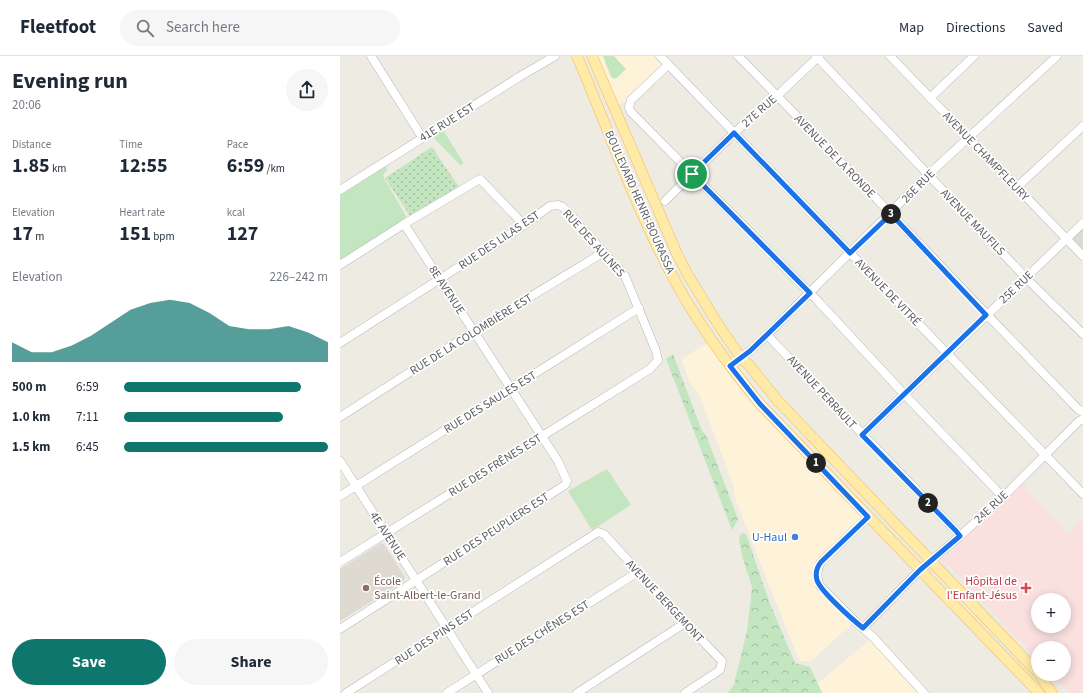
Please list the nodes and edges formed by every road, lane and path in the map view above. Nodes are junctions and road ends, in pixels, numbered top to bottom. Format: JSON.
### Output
{"nodes":[{"id":1,"x":371,"y":56,"type":"edge"},
{"id":2,"x":555,"y":56,"type":"edge"},
{"id":3,"x":577,"y":56,"type":"edge"},
{"id":4,"x":592,"y":56,"type":"edge"},
{"id":5,"x":660,"y":56,"type":"edge"},
{"id":6,"x":738,"y":56,"type":"edge"},
{"id":7,"x":974,"y":56,"type":"edge"},
{"id":8,"x":1057,"y":56,"type":"edge"},
{"id":9,"x":817,"y":57,"type":"edge"},
{"id":10,"x":892,"y":57,"type":"edge"},
{"id":11,"x":668,"y":65,"type":"junction"},
{"id":12,"x":777,"y":96,"type":"junction"},
{"id":13,"x":930,"y":98,"type":"junction"},
{"id":14,"x":1083,"y":126,"type":"edge"},
{"id":15,"x":734,"y":133,"type":"junction"},
{"id":16,"x":422,"y":137,"type":"junction"},
{"id":17,"x":968,"y":138,"type":"junction"},
{"id":18,"x":692,"y":174,"type":"junction"},
{"id":19,"x":928,"y":175,"type":"junction"},
{"id":20,"x":1016,"y":188,"type":"junction"},
{"id":21,"x":340,"y":190,"type":"edge"},
{"id":22,"x":665,"y":201,"type":"dead end"},
{"id":23,"x":558,"y":205,"type":"joint"},
{"id":24,"x":891,"y":214,"type":"junction"},
{"id":25,"x":1083,"y":223,"type":"edge"},
{"id":26,"x":404,"y":224,"type":"junction"},
{"id":27,"x":524,"y":226,"type":"junction"},
{"id":28,"x":1066,"y":238,"type":"junction"},
{"id":29,"x":604,"y":252,"type":"junction"},
{"id":30,"x":850,"y":253,"type":"junction"},
{"id":31,"x":1083,"y":256,"type":"edge"},
{"id":32,"x":340,"y":265,"type":"edge"},
{"id":33,"x":1026,"y":278,"type":"junction"},
{"id":34,"x":440,"y":279,"type":"junction"},
{"id":35,"x":810,"y":293,"type":"junction"},
{"id":36,"x":639,"y":308,"type":"junction"},
{"id":37,"x":986,"y":315,"type":"junction"},
{"id":38,"x":474,"y":331,"type":"junction"},
{"id":39,"x":767,"y":334,"type":"junction"},
{"id":40,"x":1083,"y":334,"type":"edge"},
{"id":41,"x":340,"y":343,"type":"edge"},
{"id":42,"x":948,"y":353,"type":"junction"},
{"id":43,"x":741,"y":358,"type":"junction"},
{"id":44,"x":730,"y":366,"type":"junction"},
{"id":45,"x":650,"y":369,"type":"joint"},
{"id":46,"x":511,"y":388,"type":"junction"},
{"id":47,"x":904,"y":394,"type":"junction"},
{"id":48,"x":1083,"y":412,"type":"edge"},
{"id":49,"x":340,"y":417,"type":"edge"},
{"id":50,"x":1083,"y":419,"type":"edge"},
{"id":51,"x":862,"y":435,"type":"junction"},
{"id":52,"x":542,"y":436,"type":"junction"},
{"id":53,"x":1046,"y":454,"type":"junction"},
{"id":54,"x":340,"y":461,"type":"edge"},
{"id":55,"x":566,"y":478,"type":"joint"},
{"id":56,"x":356,"y":486,"type":"junction"},
{"id":57,"x":1083,"y":494,"type":"edge"},
{"id":58,"x":340,"y":496,"type":"edge"},
{"id":59,"x":1003,"y":496,"type":"junction"},
{"id":60,"x":868,"y":517,"type":"junction"},
{"id":61,"x":386,"y":532,"type":"junction"},
{"id":62,"x":604,"y":534,"type":"joint"},
{"id":63,"x":960,"y":536,"type":"junction"},
{"id":64,"x":931,"y":561,"type":"junction"},
{"id":65,"x":340,"y":562,"type":"edge"},
{"id":66,"x":920,"y":570,"type":"junction"},
{"id":67,"x":638,"y":572,"type":"junction"},
{"id":68,"x":416,"y":580,"type":"junction"},
{"id":69,"x":685,"y":623,"type":"junction"},
{"id":70,"x":447,"y":628,"type":"junction"},
{"id":71,"x":863,"y":628,"type":"junction"},
{"id":72,"x":340,"y":629,"type":"edge"},
{"id":73,"x":1031,"y":667,"type":"edge"},
{"id":74,"x":476,"y":674,"type":"junction"},
{"id":75,"x":1043,"y":681,"type":"edge"},
{"id":76,"x":346,"y":693,"type":"edge"},
{"id":77,"x":447,"y":693,"type":"edge"},
{"id":78,"x":488,"y":693,"type":"edge"},
{"id":79,"x":577,"y":693,"type":"edge"},
{"id":80,"x":685,"y":693,"type":"edge"},
{"id":81,"x":924,"y":693,"type":"edge"},
{"id":82,"x":1039,"y":693,"type":"edge"},
{"id":83,"x":1052,"y":693,"type":"edge"}],
"edges":[{"from":1,"to":16,"type":"street"},
{"from":2,"to":16,"type":"street","name":"41E RUE EST"},
{"from":3,"to":44,"type":"main road","name":"BOULEVARD HENRI-BOURASSA"},
{"from":4,"to":43,"type":"main road","name":"BOULEVARD HENRI-BOURASSA"},
{"from":5,"to":11,"type":"street","name":"AVENUE DE VITRÉ"},
{"from":6,"to":12,"type":"street","name":"AVENUE DE LA RONDE"},
{"from":7,"to":13,"type":"street"},
{"from":8,"to":17,"type":"street","name":"26E RUE"},
{"from":9,"to":12,"type":"street","name":"27E RUE"},
{"from":9,"to":19,"type":"street","name":"AVENUE MAUFILS"},
{"from":10,"to":13,"type":"street","name":"AVENUE CHAMPFLEURY"},
{"from":11,"to":15,"type":"street","name":"AVENUE DE VITRÉ"},
{"from":11,"to":18,"type":"street"},
{"from":12,"to":15,"type":"street","name":"27E RUE"},
{"from":12,"to":24,"type":"street","name":"AVENUE DE LA RONDE"},
{"from":13,"to":17,"type":"street","name":"AVENUE CHAMPFLEURY"},
{"from":14,"to":20,"type":"street"},
{"from":15,"to":18,"type":"street","name":"27E RUE"},
{"from":15,"to":30,"type":"street","name":"AVENUE DE VITRÉ"},
{"from":16,"to":21,"type":"street","name":"41E RUE EST"},
{"from":17,"to":19,"type":"street","name":"26E RUE"},
{"from":17,"to":20,"type":"street","name":"AVENUE CHAMPFLEURY"},
{"from":18,"to":22,"type":"street","name":"27E RUE"},
{"from":18,"to":35,"type":"street"},
{"from":19,"to":24,"type":"street","name":"26E RUE"},
{"from":19,"to":33,"type":"street","name":"AVENUE MAUFILS"},
{"from":20,"to":28,"type":"street","name":"AVENUE CHAMPFLEURY"},
{"from":23,"to":27,"type":"street","name":"RUE DES LILAS EST"},
{"from":23,"to":29,"type":"street","name":"RUE DES AULNES"},
{"from":24,"to":30,"type":"street","name":"26E RUE"},
{"from":24,"to":37,"type":"street","name":"AVENUE DE LA RONDE"},
{"from":25,"to":28,"type":"street","name":"25E RUE"},
{"from":26,"to":27,"type":"street"},
{"from":26,"to":32,"type":"street"},
{"from":26,"to":34,"type":"street","name":"8E AVENUE"},
{"from":27,"to":34,"type":"street","name":"RUE DES LILAS EST"},
{"from":28,"to":31,"type":"street","name":"AVENUE CHAMPFLEURY"},
{"from":28,"to":33,"type":"street","name":"25E RUE"},
{"from":29,"to":36,"type":"street","name":"RUE DES AULNES"},
{"from":29,"to":38,"type":"street","name":"RUE DE LA COLOMBIÈRE EST"},
{"from":30,"to":35,"type":"street","name":"26E RUE"},
{"from":30,"to":42,"type":"street","name":"AVENUE DE VITRÉ"},
{"from":33,"to":37,"type":"street","name":"25E RUE"},
{"from":33,"to":40,"type":"street","name":"AVENUE MAUFILS"},
{"from":34,"to":38,"type":"street","name":"8E AVENUE"},
{"from":34,"to":41,"type":"street","name":"RUE DES LILAS EST"},
{"from":35,"to":39,"type":"street","name":"26E RUE"},
{"from":35,"to":47,"type":"street"},
{"from":36,"to":45,"type":"street","name":"RUE DES AULNES"},
{"from":36,"to":46,"type":"street","name":"RUE DES SAULES EST"},
{"from":37,"to":42,"type":"street","name":"25E RUE"},
{"from":37,"to":48,"type":"street","name":"AVENUE DE LA RONDE"},
{"from":38,"to":46,"type":"street","name":"8E AVENUE"},
{"from":38,"to":49,"type":"street","name":"RUE DE LA COLOMBIÈRE EST"},
{"from":39,"to":43,"type":"street","name":"26E RUE"},
{"from":39,"to":51,"type":"street","name":"AVENUE PERRAULT"},
{"from":42,"to":47,"type":"street","name":"25E RUE"},
{"from":42,"to":53,"type":"street","name":"AVENUE DE VITRÉ"},
{"from":43,"to":44,"type":"street","name":"26E RUE"},
{"from":43,"to":64,"type":"main road","name":"BOULEVARD HENRI-BOURASSA"},
{"from":44,"to":60,"type":"main road","name":"BOULEVARD HENRI-BOURASSA"},
{"from":45,"to":52,"type":"street","name":"RUE DES FRÊNES EST"},
{"from":46,"to":52,"type":"street","name":"8E AVENUE"},
{"from":46,"to":56,"type":"street","name":"RUE DES SAULES EST"},
{"from":47,"to":51,"type":"street","name":"25E RUE"},
{"from":47,"to":59,"type":"street"},
{"from":50,"to":53,"type":"street","name":"24E RUE"},
{"from":51,"to":63,"type":"street","name":"AVENUE PERRAULT"},
{"from":52,"to":55,"type":"street","name":"8E AVENUE"},
{"from":52,"to":61,"type":"street","name":"RUE DES FRÊNES EST"},
{"from":53,"to":57,"type":"street","name":"AVENUE DE VITRÉ"},
{"from":53,"to":59,"type":"street","name":"24E RUE"},
{"from":54,"to":56,"type":"street","name":"4E AVENUE"},
{"from":55,"to":68,"type":"street","name":"RUE DES PEUPLIERS EST"},
{"from":56,"to":58,"type":"street","name":"RUE DES SAULES EST"},
{"from":56,"to":61,"type":"street","name":"4E AVENUE"},
{"from":59,"to":63,"type":"street","name":"24E RUE"},
{"from":60,"to":66,"type":"main road","name":"BOULEVARD HENRI-BOURASSA"},
{"from":60,"to":71,"type":"street"},
{"from":61,"to":65,"type":"street","name":"RUE DES FRÊNES EST"},
{"from":61,"to":68,"type":"street","name":"4E AVENUE"},
{"from":62,"to":67,"type":"street","name":"AVENUE BERGEMONT"},
{"from":62,"to":70,"type":"street","name":"RUE DES PINS EST"},
{"from":63,"to":64,"type":"street","name":"24E RUE"},
{"from":64,"to":66,"type":"street","name":"24E RUE"},
{"from":64,"to":73,"type":"main road","name":"BOULEVARD HENRI-BOURASSA"},
{"from":66,"to":71,"type":"street","name":"24E RUE"},
{"from":66,"to":82,"type":"main road","name":"BOULEVARD HENRI-BOURASSA"},
{"from":67,"to":69,"type":"street","name":"AVENUE BERGEMONT"},
{"from":67,"to":74,"type":"street","name":"RUE DES CHÊNES EST"},
{"from":68,"to":70,"type":"street","name":"4E AVENUE"},
{"from":68,"to":72,"type":"street","name":"RUE DES PEUPLIERS EST"},
{"from":69,"to":79,"type":"street"},
{"from":69,"to":80,"type":"street","name":"AVENUE BERGEMONT"},
{"from":70,"to":74,"type":"street","name":"4E AVENUE"},
{"from":70,"to":76,"type":"street","name":"RUE DES PINS EST"},
{"from":71,"to":81,"type":"street"},
{"from":74,"to":77,"type":"street","name":"RUE DES CHÊNES EST"},
{"from":74,"to":78,"type":"street","name":"4E AVENUE"},
{"from":75,"to":83,"type":"main road","name":"BOULEVARD HENRI-BOURASSA"}]}
